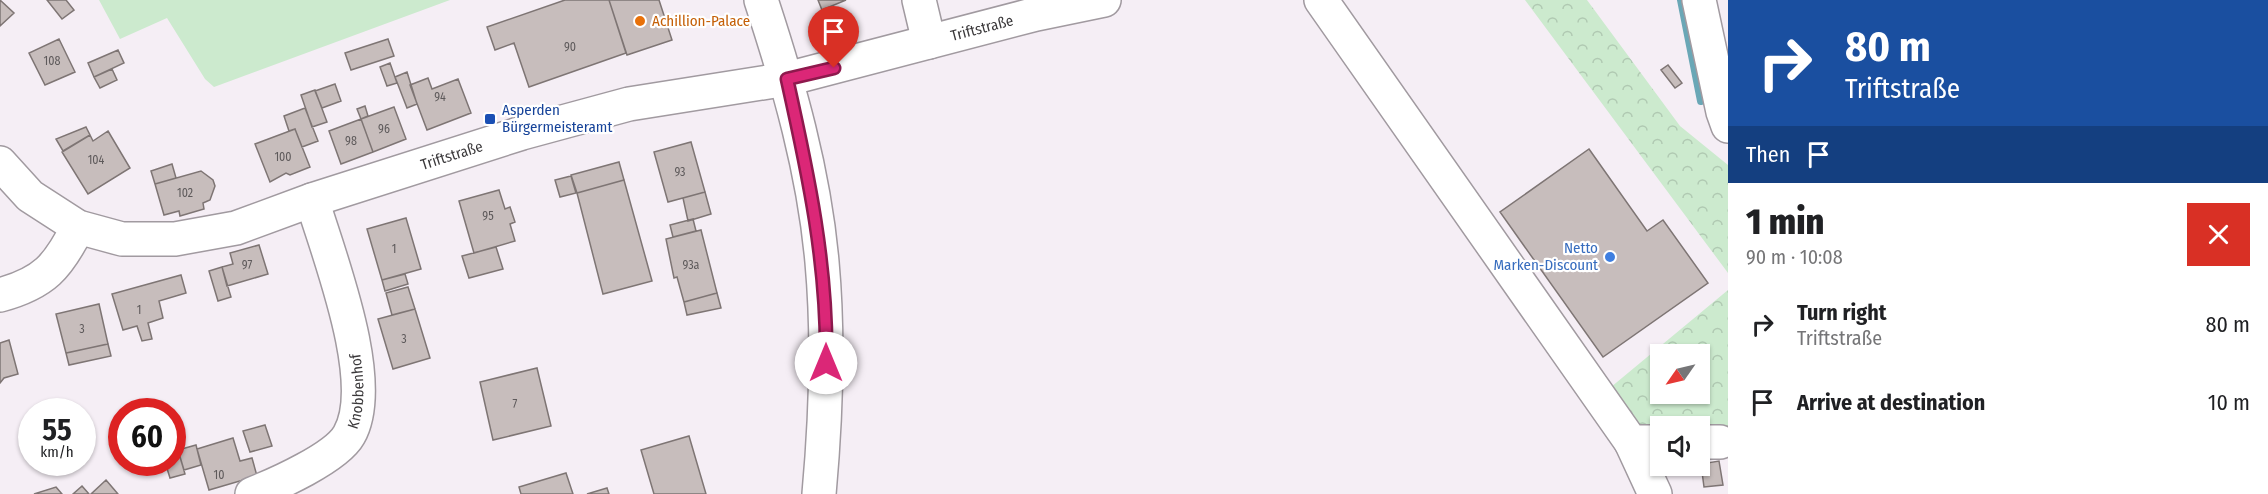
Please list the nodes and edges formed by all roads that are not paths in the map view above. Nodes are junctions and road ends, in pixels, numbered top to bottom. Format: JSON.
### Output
{"nodes":[{"id":1,"x":761,"y":0,"type":"edge"},
{"id":2,"x":919,"y":0,"type":"edge"},
{"id":3,"x":1104,"y":0,"type":"edge"},
{"id":4,"x":1322,"y":0,"type":"edge"},
{"id":5,"x":1699,"y":0,"type":"edge"},
{"id":6,"x":1035,"y":7,"type":"edge"},
{"id":7,"x":929,"y":42,"type":"junction"},
{"id":8,"x":787,"y":79,"type":"junction"},
{"id":9,"x":1728,"y":126,"type":"edge"},
{"id":10,"x":0,"y":163,"type":"edge"},
{"id":11,"x":312,"y":200,"type":"junction"},
{"id":12,"x":78,"y":227,"type":"junction"},
{"id":13,"x":0,"y":295,"type":"edge"},
{"id":14,"x":1646,"y":442,"type":"edge"},
{"id":15,"x":252,"y":494,"type":"edge"},
{"id":16,"x":819,"y":494,"type":"edge"},
{"id":17,"x":1655,"y":494,"type":"edge"}],
"edges":[{"from":1,"to":8,"type":"street"},
{"from":2,"to":7,"type":"street"},
{"from":3,"to":6,"type":"street","name":"Triftstraße"},
{"from":4,"to":14,"type":"street"},
{"from":5,"to":9,"type":"street"},
{"from":6,"to":7,"type":"street","name":"Triftstraße"},
{"from":7,"to":8,"type":"street","name":"Triftstraße"},
{"from":8,"to":11,"type":"street","name":"Triftstraße"},
{"from":8,"to":16,"type":"street"},
{"from":10,"to":12,"type":"street","name":"Triftstraße"},
{"from":11,"to":12,"type":"street","name":"Triftstraße"},
{"from":11,"to":15,"type":"street","name":"Knobbenhof"},
{"from":12,"to":13,"type":"street"},
{"from":14,"to":17,"type":"street"}]}
